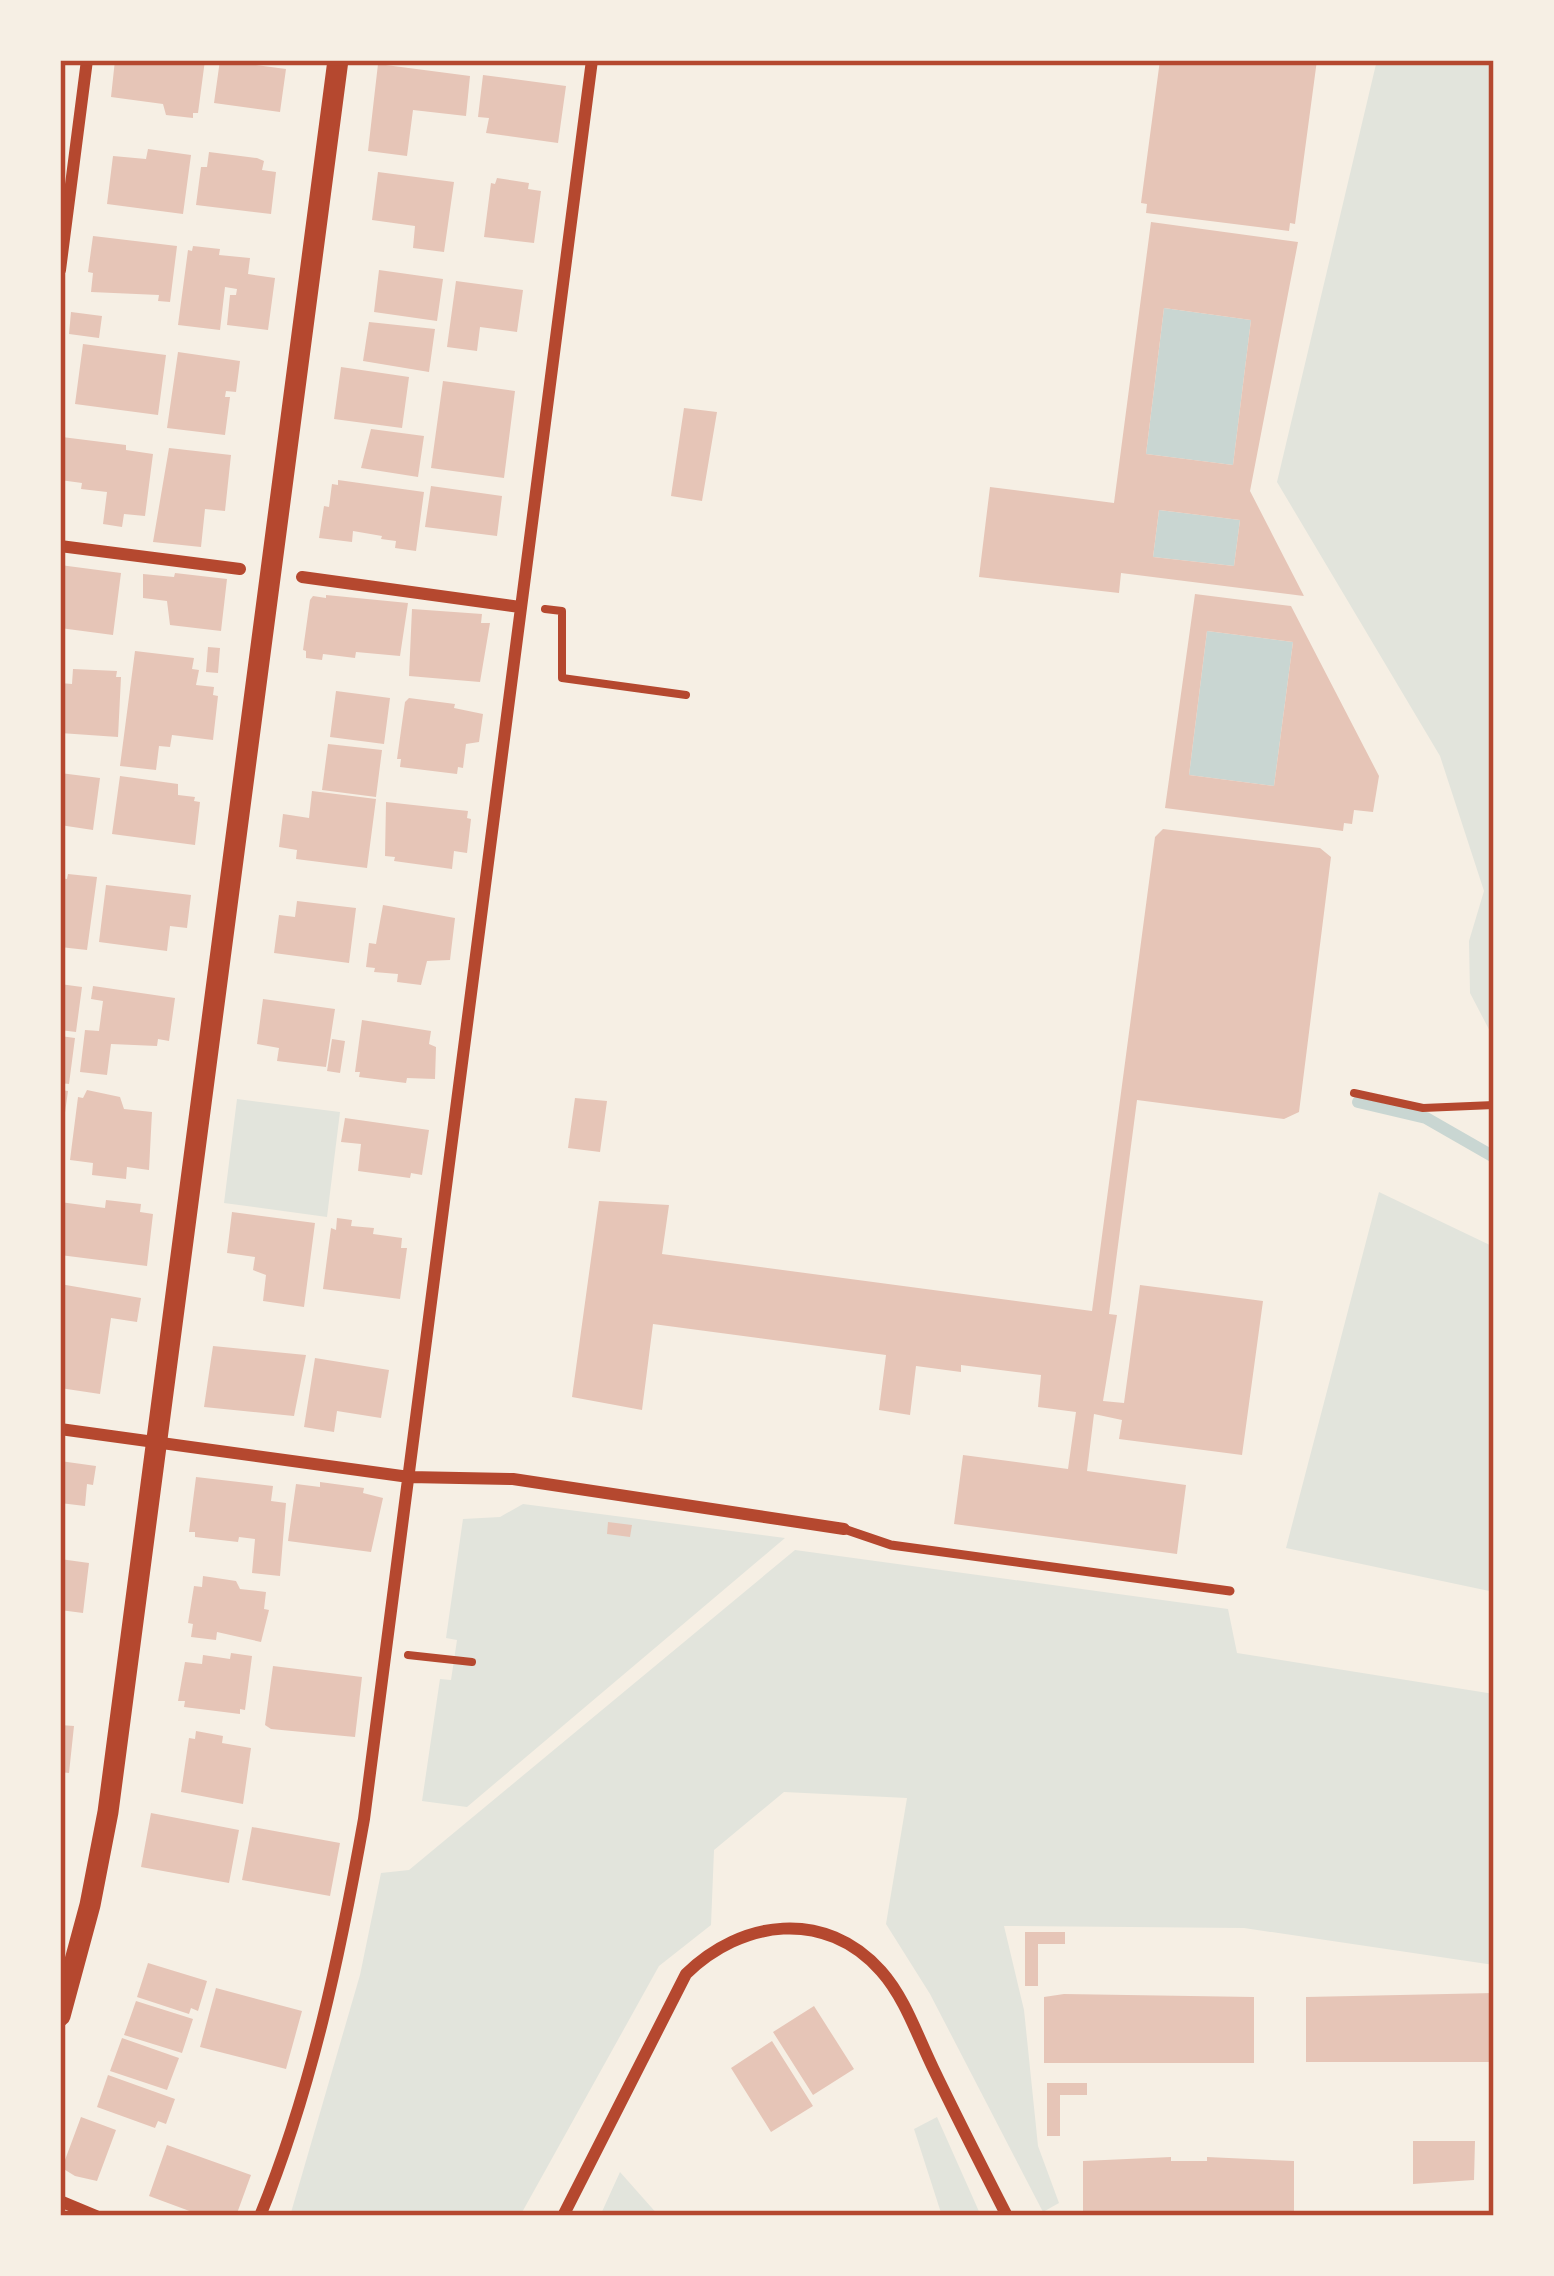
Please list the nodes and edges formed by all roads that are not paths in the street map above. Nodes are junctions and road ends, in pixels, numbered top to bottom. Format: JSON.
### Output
{"nodes":[{"id":1,"x":87,"y":60,"type":"edge"},
{"id":2,"x":338,"y":60,"type":"edge"},
{"id":3,"x":592,"y":60,"type":"edge"},
{"id":4,"x":60,"y":270,"type":"edge"},
{"id":5,"x":60,"y":545,"type":"edge"},
{"id":6,"x":241,"y":569,"type":"dead end"},
{"id":7,"x":302,"y":577,"type":"dead end"},
{"id":8,"x":520,"y":607,"type":"junction"},
{"id":9,"x":60,"y":1430,"type":"edge"},
{"id":10,"x":158,"y":1443,"type":"junction"},
{"id":11,"x":409,"y":1477,"type":"junction"},
{"id":12,"x":844,"y":1529,"type":"joint"},
{"id":13,"x":1231,"y":1591,"type":"dead end"},
{"id":14,"x":60,"y":2016,"type":"edge"},
{"id":15,"x":60,"y":2201,"type":"edge"},
{"id":16,"x":96,"y":2216,"type":"edge"},
{"id":17,"x":260,"y":2216,"type":"edge"},
{"id":18,"x":563,"y":2216,"type":"edge"},
{"id":19,"x":1007,"y":2216,"type":"edge"}],
"edges":[{"from":1,"to":4,"type":"street"},
{"from":2,"to":10,"type":"street"},
{"from":3,"to":8,"type":"street"},
{"from":5,"to":6,"type":"street"},
{"from":7,"to":8,"type":"street"},
{"from":8,"to":11,"type":"street"},
{"from":9,"to":10,"type":"street"},
{"from":10,"to":11,"type":"street"},
{"from":10,"to":14,"type":"street"},
{"from":11,"to":12,"type":"street"},
{"from":11,"to":17,"type":"street"},
{"from":12,"to":13,"type":"lane"},
{"from":15,"to":16,"type":"street"},
{"from":18,"to":19,"type":"street"}]}
